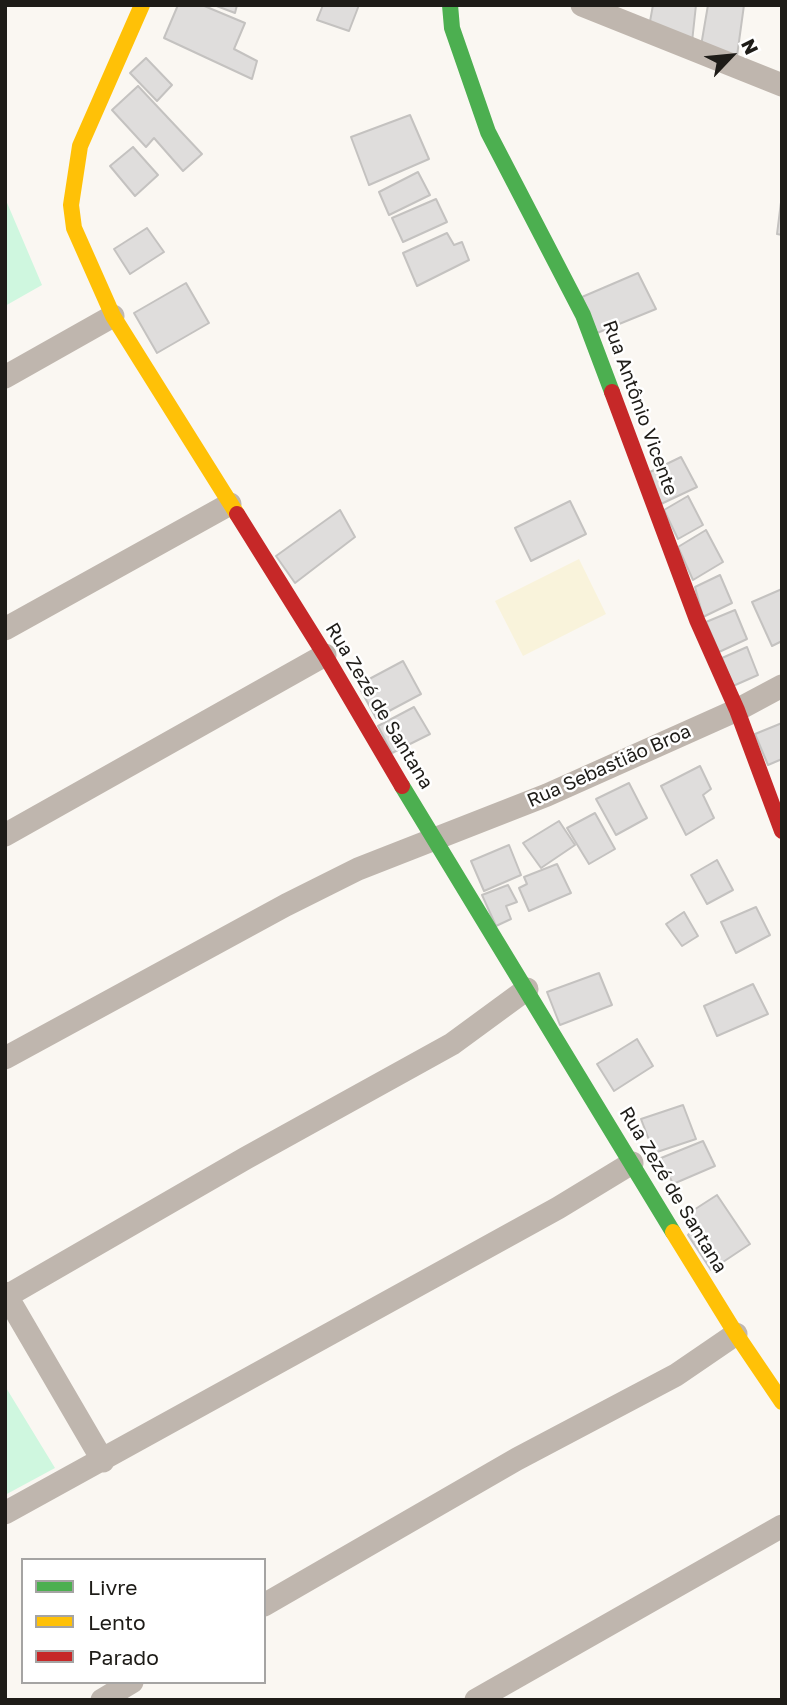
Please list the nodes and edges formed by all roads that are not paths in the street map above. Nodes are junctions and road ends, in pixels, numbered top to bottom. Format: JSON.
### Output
{"nodes":[{"id":1,"x":142,"y":5,"type":"edge"},
{"id":2,"x":450,"y":5,"type":"edge"},
{"id":3,"x":582,"y":5,"type":"edge"},
{"id":4,"x":782,"y":85,"type":"edge"},
{"id":5,"x":113,"y":316,"type":"junction"},
{"id":6,"x":5,"y":377,"type":"edge"},
{"id":7,"x":230,"y":504,"type":"junction"},
{"id":8,"x":5,"y":629,"type":"edge"},
{"id":9,"x":325,"y":655,"type":"junction"},
{"id":10,"x":782,"y":686,"type":"edge"},
{"id":11,"x":737,"y":709,"type":"junction"},
{"id":12,"x":782,"y":831,"type":"edge"},
{"id":13,"x":5,"y":835,"type":"edge"},
{"id":14,"x":434,"y":840,"type":"junction"},
{"id":15,"x":527,"y":989,"type":"junction"},
{"id":16,"x":5,"y":1058,"type":"edge"},
{"id":17,"x":632,"y":1163,"type":"junction"},
{"id":18,"x":6,"y":1295,"type":"edge"},
{"id":19,"x":736,"y":1334,"type":"junction"},
{"id":20,"x":782,"y":1402,"type":"edge"},
{"id":21,"x":103,"y":1461,"type":"junction"},
{"id":22,"x":5,"y":1513,"type":"edge"},
{"id":23,"x":782,"y":1526,"type":"edge"},
{"id":24,"x":266,"y":1604,"type":"edge"},
{"id":25,"x":129,"y":1684,"type":"edge"},
{"id":26,"x":102,"y":1700,"type":"edge"},
{"id":27,"x":476,"y":1700,"type":"edge"}],
"edges":[{"from":1,"to":5,"type":"main road","name":"Rua Zezé de Santana"},
{"from":2,"to":11,"type":"main road","name":"Rua Antônio Vicente"},
{"from":3,"to":4,"type":"street"},
{"from":5,"to":6,"type":"street"},
{"from":5,"to":7,"type":"main road","name":"Rua Zezé de Santana"},
{"from":7,"to":8,"type":"street"},
{"from":7,"to":9,"type":"main road","name":"Rua Zezé de Santana"},
{"from":9,"to":13,"type":"street"},
{"from":9,"to":14,"type":"main road","name":"Rua Zezé de Santana"},
{"from":10,"to":11,"type":"street","name":"Rua Sebastião Broa"},
{"from":11,"to":12,"type":"main road","name":"Rua Antônio Vicente"},
{"from":11,"to":14,"type":"street","name":"Rua Sebastião Broa"},
{"from":14,"to":15,"type":"main road","name":"Rua Zezé de Santana"},
{"from":14,"to":16,"type":"street","name":"Rua Sebastião Broa"},
{"from":15,"to":17,"type":"main road","name":"Rua Zezé de Santana"},
{"from":15,"to":18,"type":"street"},
{"from":17,"to":19,"type":"main road","name":"Rua Zezé de Santana"},
{"from":17,"to":21,"type":"street"},
{"from":18,"to":21,"type":"street"},
{"from":19,"to":20,"type":"main road","name":"Rua Zezé de Santana"},
{"from":19,"to":24,"type":"street"},
{"from":21,"to":22,"type":"street"},
{"from":23,"to":27,"type":"street"},
{"from":25,"to":26,"type":"street"}]}
